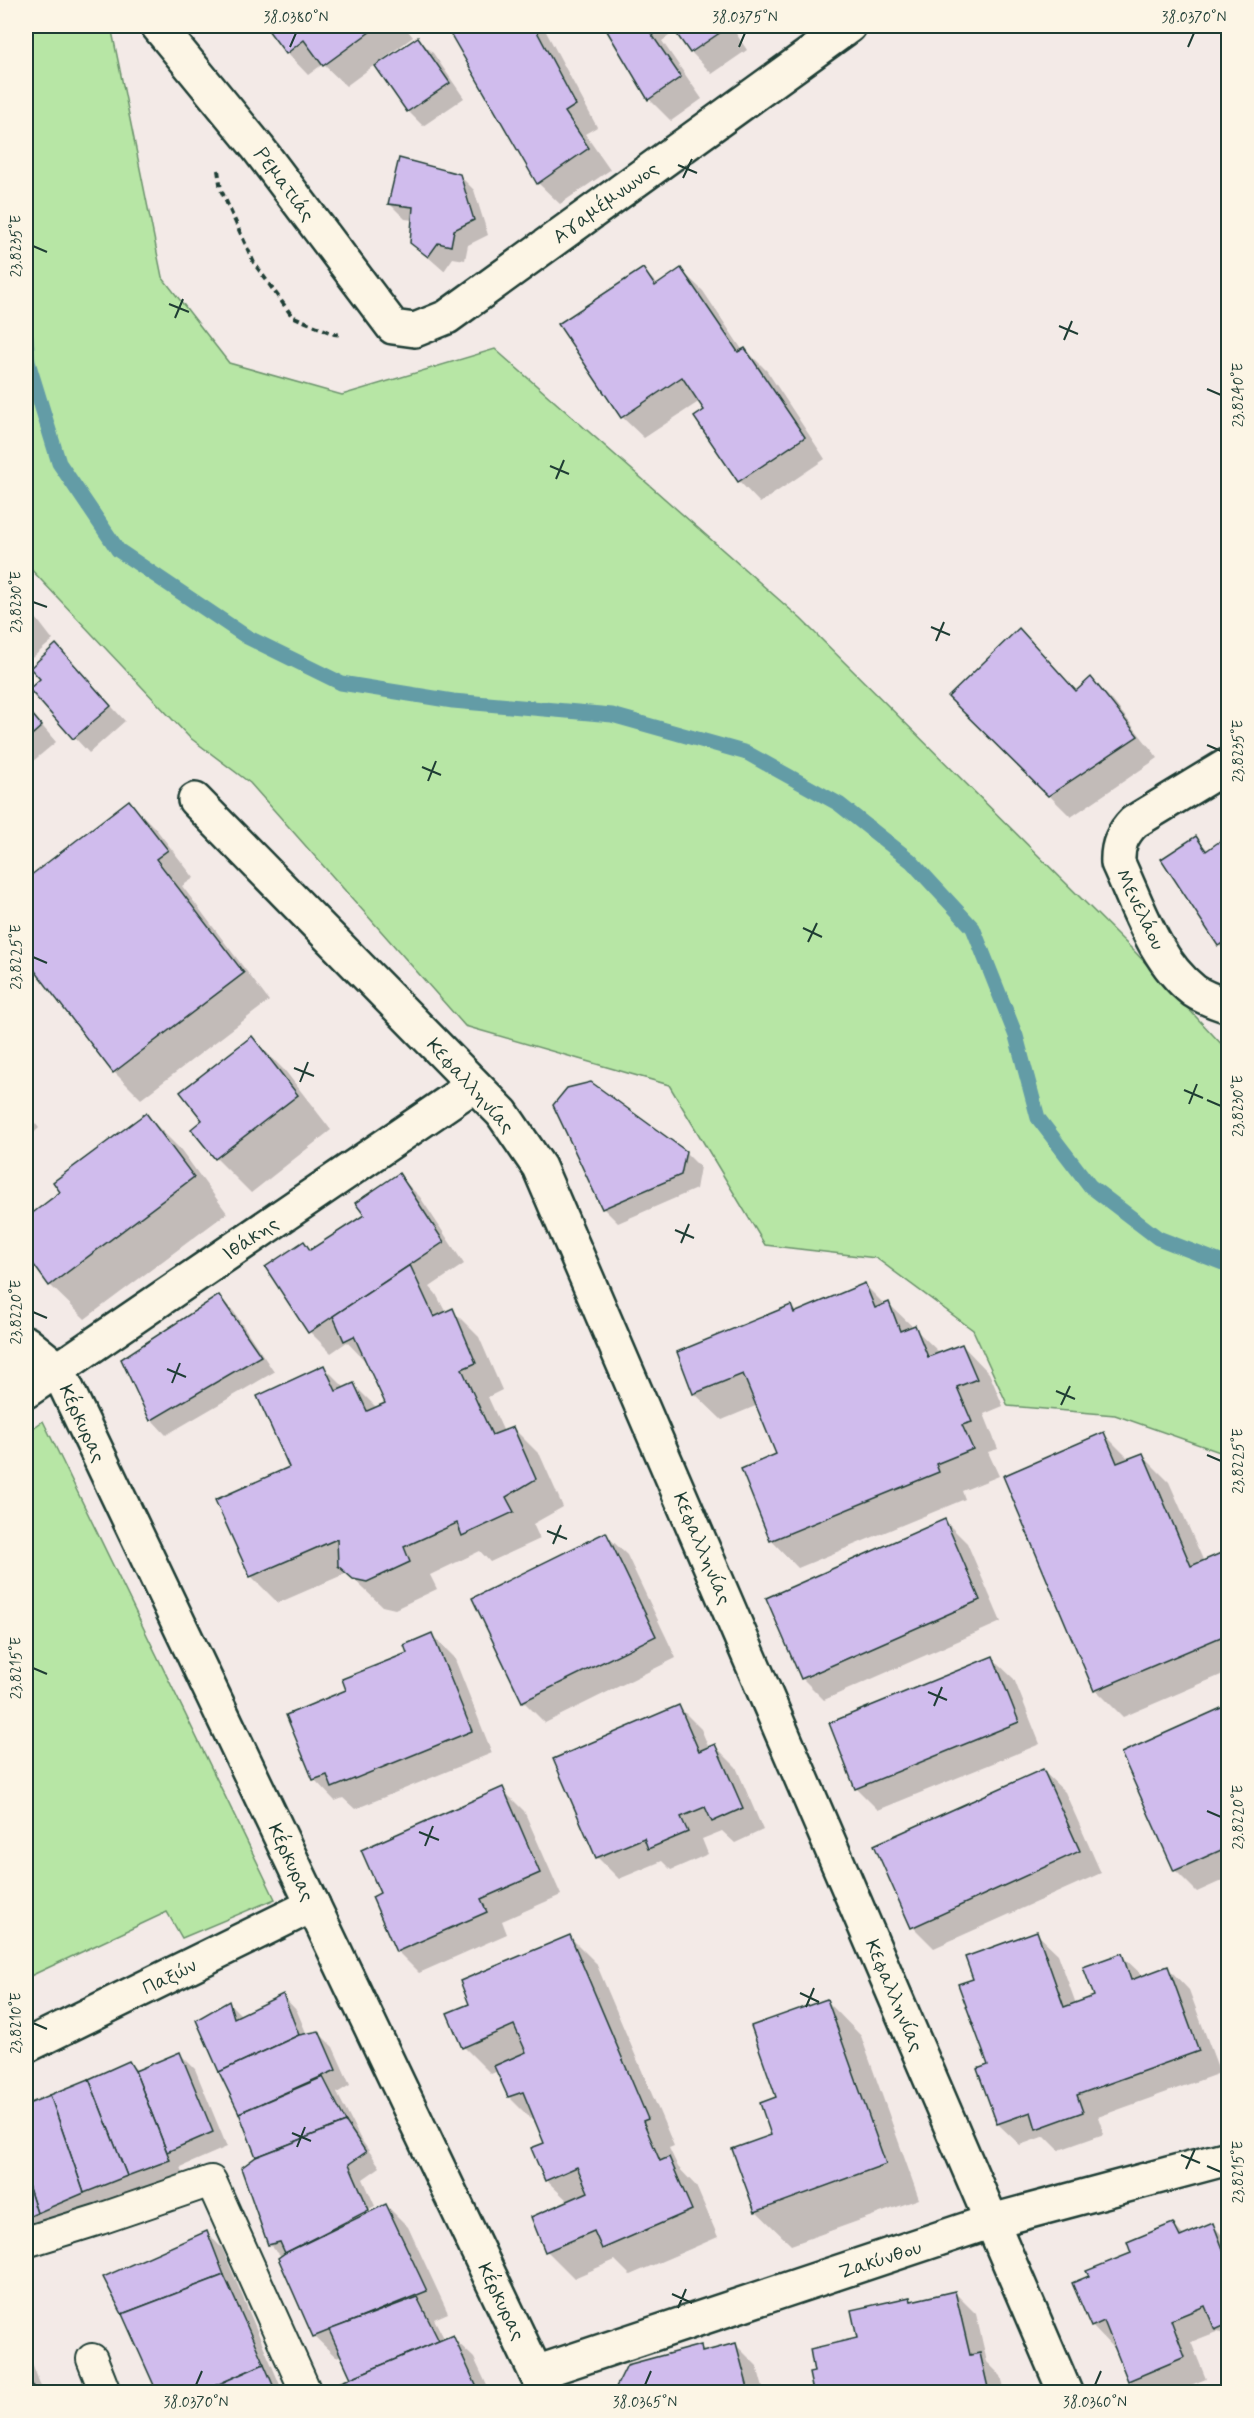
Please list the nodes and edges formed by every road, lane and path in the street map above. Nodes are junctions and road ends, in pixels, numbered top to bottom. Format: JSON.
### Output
{"nodes":[{"id":1,"x":159,"y":26,"type":"edge"},
{"id":2,"x":849,"y":26,"type":"edge"},
{"id":3,"x":217,"y":167,"type":"dead end"},
{"id":4,"x":404,"y":329,"type":"junction"},
{"id":5,"x":1228,"y":765,"type":"edge"},
{"id":6,"x":195,"y":800,"type":"dead end"},
{"id":7,"x":1228,"y":1006,"type":"edge"},
{"id":8,"x":474,"y":1085,"type":"junction"},
{"id":9,"x":26,"y":1343,"type":"edge"},
{"id":10,"x":57,"y":1368,"type":"junction"},
{"id":11,"x":26,"y":1391,"type":"edge"},
{"id":12,"x":313,"y":1905,"type":"junction"},
{"id":13,"x":26,"y":2046,"type":"edge"},
{"id":14,"x":1228,"y":2158,"type":"edge"},
{"id":15,"x":992,"y":2221,"type":"junction"},
{"id":16,"x":26,"y":2242,"type":"edge"},
{"id":17,"x":92,"y":2359,"type":"dead end"},
{"id":18,"x":541,"y":2383,"type":"edge"},
{"id":19,"x":105,"y":2392,"type":"edge"},
{"id":20,"x":306,"y":2392,"type":"edge"},
{"id":21,"x":1065,"y":2392,"type":"edge"}],
"edges":[{"from":1,"to":4,"type":"street","name":"Ρεματιάς"},
{"from":2,"to":4,"type":"street","name":"Αγαμέμνωνος"},
{"from":3,"to":4,"type":"path"},
{"from":5,"to":7,"type":"street","name":"Μενελάου"},
{"from":6,"to":8,"type":"street","name":"Κεφαλληνίας"},
{"from":8,"to":10,"type":"street","name":"Ιθάκης"},
{"from":8,"to":15,"type":"street","name":"Κεφαλληνίας"},
{"from":9,"to":10,"type":"street","name":"Κέρκυρας"},
{"from":10,"to":11,"type":"street","name":"Ιθάκης"},
{"from":10,"to":12,"type":"street","name":"Κέρκυρας"},
{"from":12,"to":13,"type":"street","name":"Παξών"},
{"from":12,"to":18,"type":"street","name":"Κέρκυρας"},
{"from":14,"to":15,"type":"street","name":"Ζακύνθου"},
{"from":15,"to":18,"type":"street","name":"Ζακύνθου"},
{"from":15,"to":21,"type":"street","name":"Κεφαλληνίας"},
{"from":16,"to":20,"type":"lane"},
{"from":17,"to":19,"type":"lane"}]}
